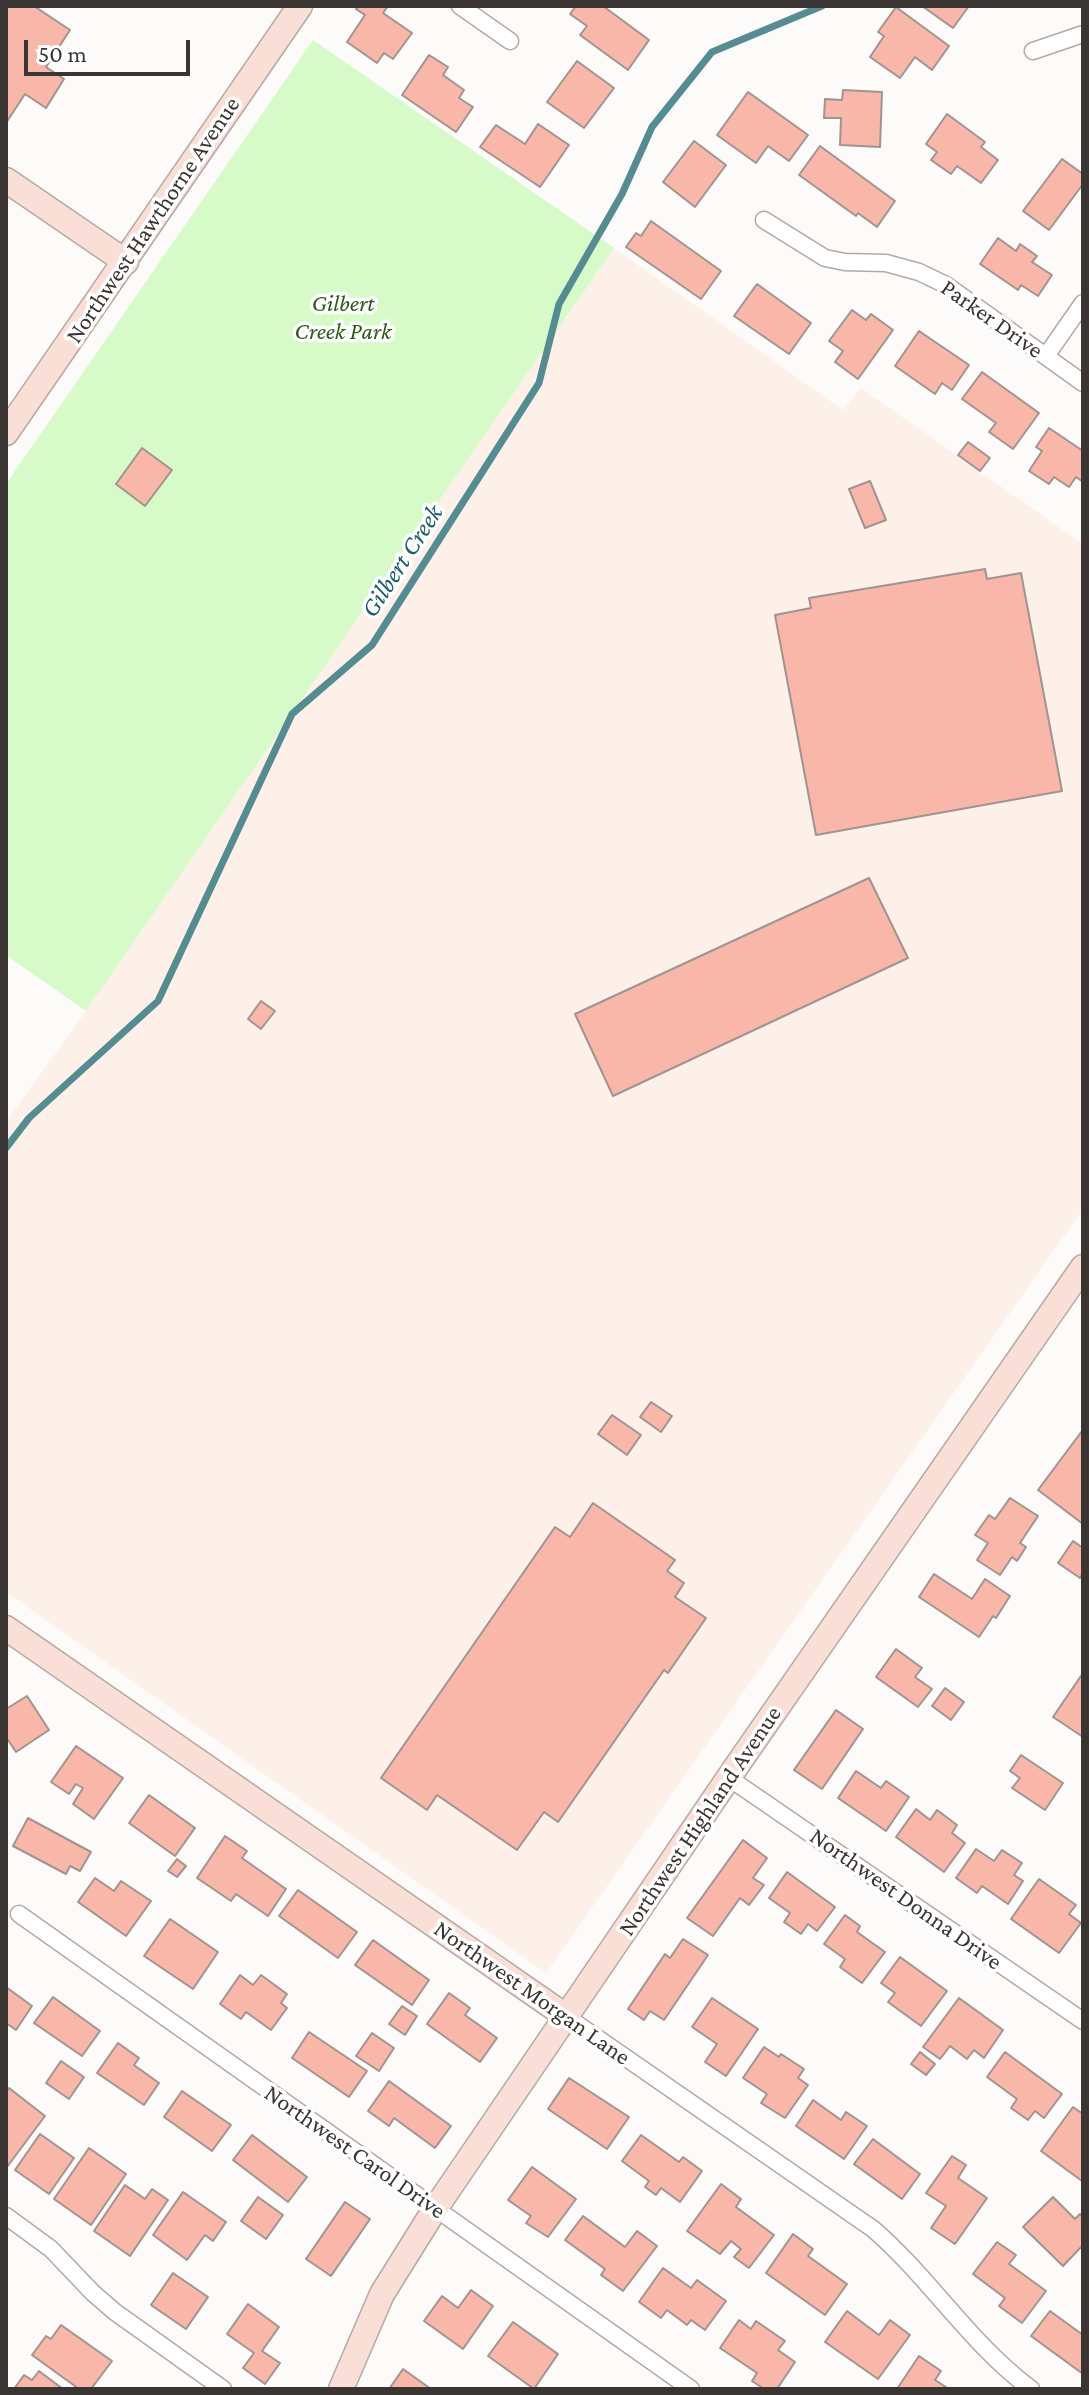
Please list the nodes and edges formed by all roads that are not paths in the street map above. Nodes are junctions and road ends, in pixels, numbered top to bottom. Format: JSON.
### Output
{"nodes":[{"id":1,"x":300,"y":6,"type":"edge"},
{"id":2,"x":460,"y":6,"type":"edge"},
{"id":3,"x":1083,"y":34,"type":"edge"},
{"id":4,"x":510,"y":41,"type":"dead end"},
{"id":5,"x":1033,"y":51,"type":"dead end"},
{"id":6,"x":6,"y":180,"type":"edge"},
{"id":7,"x":764,"y":220,"type":"dead end"},
{"id":8,"x":126,"y":262,"type":"junction"},
{"id":9,"x":1083,"y":303,"type":"edge"},
{"id":10,"x":1046,"y":356,"type":"junction"},
{"id":11,"x":1083,"y":383,"type":"edge"},
{"id":12,"x":6,"y":433,"type":"edge"},
{"id":13,"x":1083,"y":1267,"type":"edge"},
{"id":14,"x":6,"y":1628,"type":"edge"},
{"id":15,"x":729,"y":1778,"type":"junction"},
{"id":16,"x":19,"y":1914,"type":"dead end"},
{"id":17,"x":567,"y":2017,"type":"junction"},
{"id":18,"x":1083,"y":2021,"type":"edge"},
{"id":19,"x":435,"y":2209,"type":"junction"},
{"id":20,"x":6,"y":2216,"type":"edge"},
{"id":21,"x":223,"y":2389,"type":"edge"},
{"id":22,"x":341,"y":2389,"type":"edge"},
{"id":23,"x":691,"y":2389,"type":"edge"},
{"id":24,"x":1031,"y":2389,"type":"edge"}],
"edges":[{"from":1,"to":8,"type":"main road","name":"Northwest Hawthorne Avenue"},
{"from":2,"to":4,"type":"street"},
{"from":3,"to":5,"type":"street"},
{"from":6,"to":8,"type":"main road"},
{"from":7,"to":10,"type":"street","name":"Parker Drive"},
{"from":8,"to":12,"type":"main road","name":"Northwest Hawthorne Avenue"},
{"from":9,"to":10,"type":"street"},
{"from":10,"to":11,"type":"street","name":"Parker Drive"},
{"from":13,"to":15,"type":"main road","name":"Northwest Highland Avenue"},
{"from":14,"to":17,"type":"main road","name":"Northwest Morgan Lane"},
{"from":15,"to":17,"type":"main road","name":"Northwest Highland Avenue"},
{"from":15,"to":18,"type":"street","name":"Northwest Donna Drive"},
{"from":16,"to":19,"type":"street","name":"Northwest Carol Drive"},
{"from":17,"to":19,"type":"main road","name":"Northwest Highland Avenue"},
{"from":17,"to":24,"type":"street","name":"Northwest Morgan Lane"},
{"from":19,"to":22,"type":"main road","name":"Northwest Highland Avenue"},
{"from":19,"to":23,"type":"street","name":"Northwest Carol Drive"},
{"from":20,"to":21,"type":"street"}]}
